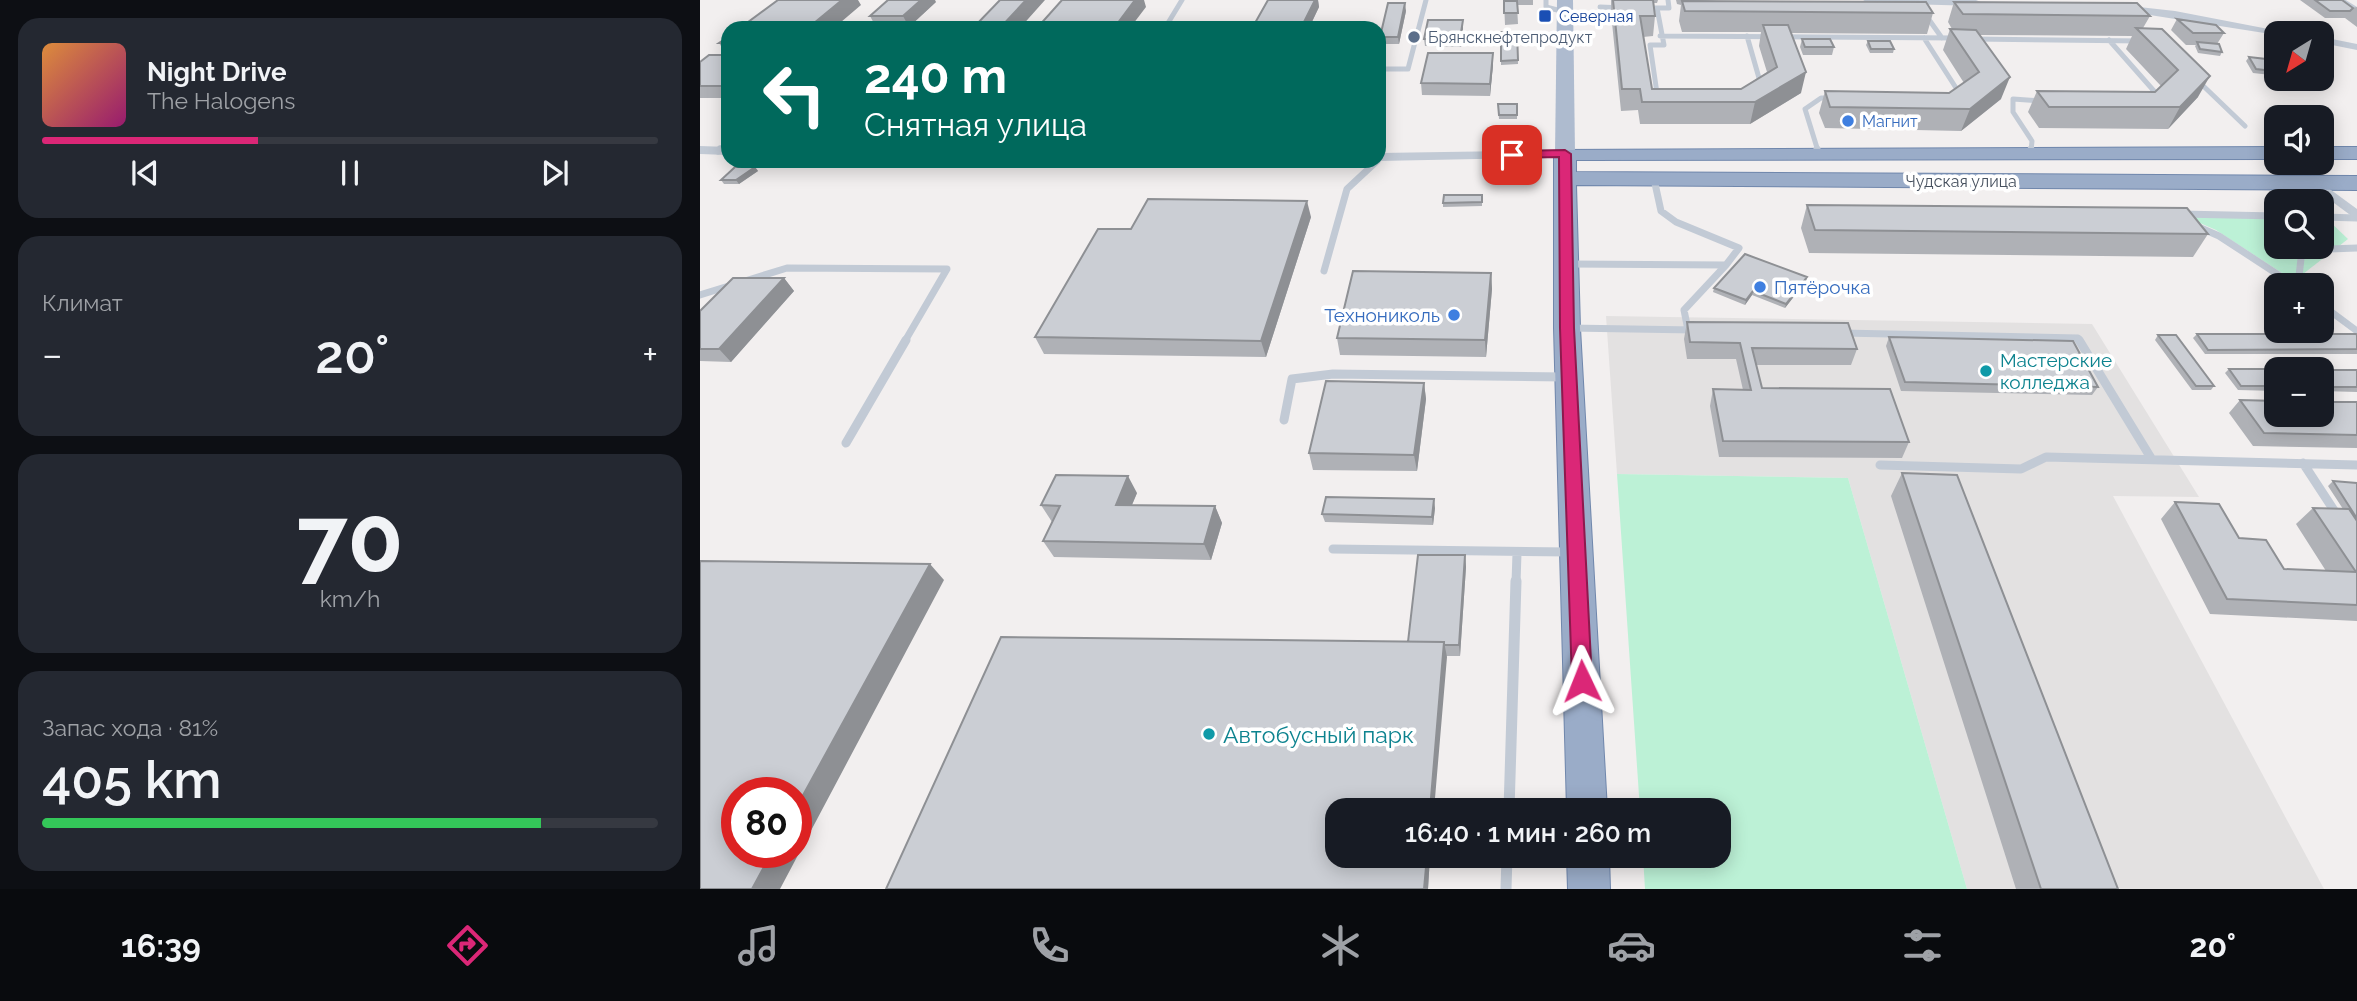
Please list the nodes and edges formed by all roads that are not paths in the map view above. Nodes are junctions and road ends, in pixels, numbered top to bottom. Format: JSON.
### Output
{"nodes":[{"id":1,"x":1182,"y":0,"type":"edge"},
{"id":2,"x":1426,"y":0,"type":"edge"},
{"id":3,"x":1546,"y":0,"type":"edge"},
{"id":4,"x":1668,"y":0,"type":"edge"},
{"id":5,"x":1868,"y":0,"type":"edge"},
{"id":6,"x":2342,"y":0,"type":"edge"},
{"id":7,"x":1917,"y":2,"type":"junction"},
{"id":8,"x":1995,"y":3,"type":"edge"},
{"id":9,"x":1565,"y":6,"type":"edge"},
{"id":10,"x":1600,"y":7,"type":"dead end"},
{"id":11,"x":2107,"y":7,"type":"edge"},
{"id":12,"x":1634,"y":8,"type":"edge"},
{"id":13,"x":1645,"y":8,"type":"edge"},
{"id":14,"x":1657,"y":8,"type":"junction"},
{"id":15,"x":2357,"y":10,"type":"edge"},
{"id":16,"x":1169,"y":21,"type":"edge"},
{"id":17,"x":2264,"y":30,"type":"edge"},
{"id":18,"x":1660,"y":36,"type":"junction"},
{"id":19,"x":1747,"y":36,"type":"junction"},
{"id":20,"x":1924,"y":38,"type":"junction"},
{"id":21,"x":1942,"y":38,"type":"junction"},
{"id":22,"x":2109,"y":40,"type":"junction"},
{"id":23,"x":2144,"y":41,"type":"edge"},
{"id":24,"x":2334,"y":42,"type":"edge"},
{"id":25,"x":2357,"y":47,"type":"edge"},
{"id":26,"x":721,"y":57,"type":"edge"},
{"id":27,"x":1386,"y":69,"type":"edge"},
{"id":28,"x":2186,"y":69,"type":"edge"},
{"id":29,"x":700,"y":72,"type":"edge"},
{"id":30,"x":1750,"y":91,"type":"edge"},
{"id":31,"x":1949,"y":97,"type":"edge"},
{"id":32,"x":1848,"y":98,"type":"edge"},
{"id":33,"x":2139,"y":103,"type":"edge"},
{"id":34,"x":2048,"y":104,"type":"edge"},
{"id":35,"x":1671,"y":105,"type":"edge"},
{"id":36,"x":2245,"y":126,"type":"dead end"},
{"id":37,"x":721,"y":148,"type":"edge"},
{"id":38,"x":700,"y":150,"type":"edge"},
{"id":39,"x":2264,"y":153,"type":"edge"},
{"id":40,"x":2334,"y":153,"type":"edge"},
{"id":41,"x":2357,"y":153,"type":"edge"},
{"id":42,"x":1565,"y":154,"type":"junction"},
{"id":43,"x":1819,"y":155,"type":"junction"},
{"id":44,"x":2030,"y":155,"type":"junction"},
{"id":45,"x":1386,"y":159,"type":"edge"},
{"id":46,"x":1369,"y":168,"type":"edge"},
{"id":47,"x":1565,"y":178,"type":"junction"},
{"id":48,"x":1654,"y":179,"type":"junction"},
{"id":49,"x":2316,"y":183,"type":"junction"},
{"id":50,"x":2357,"y":183,"type":"edge"},
{"id":51,"x":2264,"y":216,"type":"edge"},
{"id":52,"x":2334,"y":217,"type":"edge"},
{"id":53,"x":2357,"y":217,"type":"edge"},
{"id":54,"x":2357,"y":248,"type":"edge"},
{"id":55,"x":1566,"y":264,"type":"junction"},
{"id":56,"x":1726,"y":265,"type":"junction"},
{"id":57,"x":1324,"y":271,"type":"dead end"},
{"id":58,"x":2277,"y":273,"type":"edge"},
{"id":59,"x":2298,"y":273,"type":"edge"},
{"id":60,"x":700,"y":295,"type":"edge"},
{"id":61,"x":2334,"y":315,"type":"edge"},
{"id":62,"x":1567,"y":328,"type":"junction"},
{"id":63,"x":1688,"y":330,"type":"junction"},
{"id":64,"x":1701,"y":330,"type":"edge"},
{"id":65,"x":2357,"y":331,"type":"edge"},
{"id":66,"x":1833,"y":333,"type":"edge"},
{"id":67,"x":1569,"y":377,"type":"junction"},
{"id":68,"x":1284,"y":420,"type":"dead end"},
{"id":69,"x":845,"y":443,"type":"dead end"},
{"id":70,"x":2151,"y":458,"type":"junction"},
{"id":71,"x":2303,"y":463,"type":"junction"},
{"id":72,"x":2357,"y":465,"type":"edge"},
{"id":73,"x":1880,"y":466,"type":"dead end"},
{"id":74,"x":2343,"y":525,"type":"edge"},
{"id":75,"x":1333,"y":549,"type":"dead end"},
{"id":76,"x":1517,"y":552,"type":"junction"},
{"id":77,"x":1578,"y":552,"type":"junction"},
{"id":78,"x":1509,"y":798,"type":"edge"},
{"id":79,"x":1587,"y":798,"type":"edge"},
{"id":80,"x":1507,"y":868,"type":"edge"},
{"id":81,"x":1588,"y":868,"type":"edge"},
{"id":82,"x":1506,"y":889,"type":"edge"},
{"id":83,"x":1589,"y":889,"type":"edge"}],
"edges":[{"from":1,"to":16,"type":"lane"},
{"from":2,"to":27,"type":"lane"},
{"from":3,"to":9,"type":"lane"},
{"from":4,"to":14,"type":"lane"},
{"from":5,"to":7,"type":"street"},
{"from":6,"to":15,"type":"lane"},
{"from":7,"to":8,"type":"street"},
{"from":7,"to":21,"type":"lane"},
{"from":9,"to":42,"type":"main road"},
{"from":10,"to":12,"type":"lane"},
{"from":11,"to":17,"type":"street"},
{"from":13,"to":14,"type":"lane"},
{"from":14,"to":18,"type":"lane"},
{"from":18,"to":19,"type":"lane"},
{"from":18,"to":35,"type":"lane"},
{"from":19,"to":20,"type":"lane"},
{"from":19,"to":30,"type":"lane"},
{"from":20,"to":21,"type":"lane"},
{"from":20,"to":31,"type":"lane"},
{"from":21,"to":22,"type":"lane"},
{"from":22,"to":23,"type":"lane"},
{"from":22,"to":33,"type":"lane"},
{"from":24,"to":25,"type":"street"},
{"from":26,"to":29,"type":"lane"},
{"from":28,"to":36,"type":"lane"},
{"from":32,"to":43,"type":"lane"},
{"from":34,"to":44,"type":"lane"},
{"from":37,"to":38,"type":"street"},
{"from":39,"to":44,"type":"highway","name":"Чудская улица"},
{"from":40,"to":41,"type":"highway"},
{"from":42,"to":43,"type":"highway","name":"Чудская улица"},
{"from":42,"to":45,"type":"street"},
{"from":42,"to":47,"type":"highway"},
{"from":43,"to":44,"type":"highway","name":"Чудская улица"},
{"from":46,"to":57,"type":"lane"},
{"from":47,"to":48,"type":"highway","name":"Чудская улица"},
{"from":47,"to":55,"type":"highway"},
{"from":48,"to":49,"type":"highway","name":"Чудская улица"},
{"from":48,"to":56,"type":"lane"},
{"from":49,"to":50,"type":"highway","name":"Чудская улица"},
{"from":49,"to":53,"type":"street"},
{"from":51,"to":58,"type":"lane"},
{"from":52,"to":53,"type":"lane"},
{"from":54,"to":59,"type":"lane"},
{"from":55,"to":56,"type":"lane"},
{"from":55,"to":62,"type":"highway"},
{"from":56,"to":63,"type":"lane"},
{"from":60,"to":69,"type":"lane"},
{"from":61,"to":65,"type":"lane"},
{"from":62,"to":63,"type":"lane"},
{"from":62,"to":67,"type":"highway"},
{"from":63,"to":64,"type":"lane"},
{"from":66,"to":70,"type":"lane"},
{"from":67,"to":68,"type":"lane"},
{"from":67,"to":77,"type":"highway"},
{"from":70,"to":71,"type":"lane"},
{"from":70,"to":73,"type":"lane"},
{"from":71,"to":72,"type":"lane"},
{"from":71,"to":74,"type":"lane"},
{"from":75,"to":76,"type":"lane"},
{"from":76,"to":77,"type":"lane"},
{"from":76,"to":78,"type":"lane"},
{"from":77,"to":79,"type":"highway"},
{"from":80,"to":82,"type":"lane"},
{"from":81,"to":83,"type":"highway"}]}
